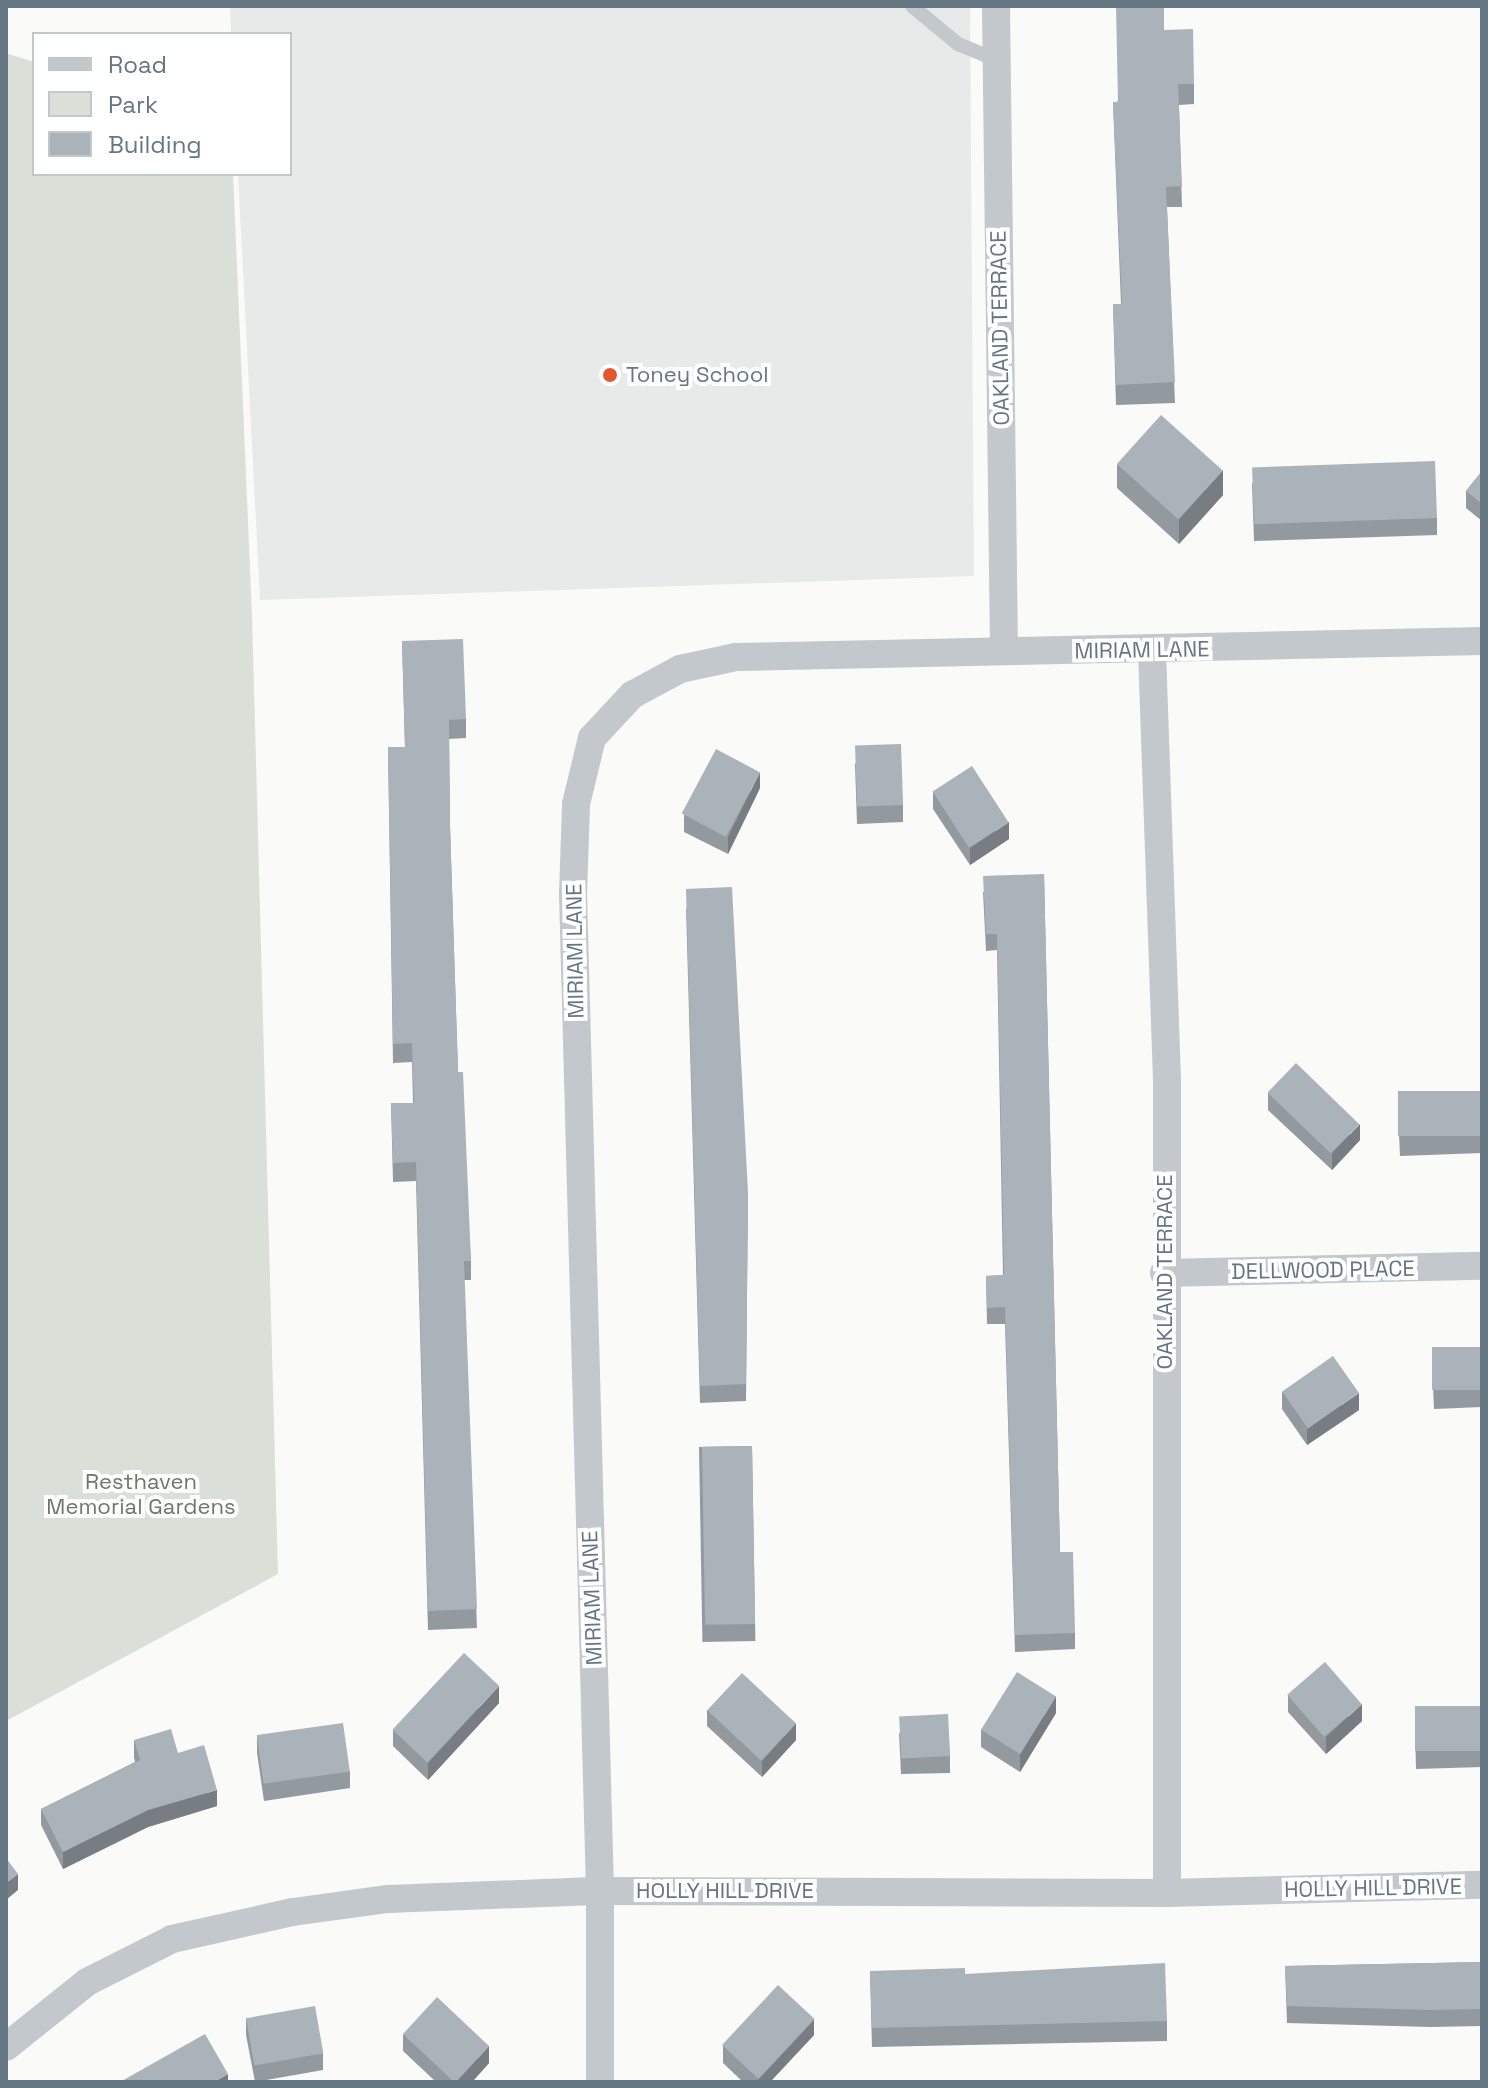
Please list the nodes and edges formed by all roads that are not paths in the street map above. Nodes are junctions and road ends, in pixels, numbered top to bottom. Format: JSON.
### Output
{"nodes":[{"id":1,"x":912,"y":6,"type":"edge"},
{"id":2,"x":996,"y":6,"type":"edge"},
{"id":3,"x":997,"y":60,"type":"junction"},
{"id":4,"x":1482,"y":641,"type":"edge"},
{"id":5,"x":1004,"y":651,"type":"junction"},
{"id":6,"x":1152,"y":651,"type":"junction"},
{"id":7,"x":1482,"y":1266,"type":"edge"},
{"id":8,"x":1164,"y":1273,"type":"junction"},
{"id":9,"x":1482,"y":1885,"type":"edge"},
{"id":10,"x":600,"y":1891,"type":"junction"},
{"id":11,"x":1167,"y":1893,"type":"junction"},
{"id":12,"x":6,"y":2047,"type":"edge"},
{"id":13,"x":600,"y":2082,"type":"edge"}],
"edges":[{"from":1,"to":3,"type":"lane"},
{"from":2,"to":3,"type":"street","name":"OAKLAND TERRACE"},
{"from":3,"to":5,"type":"street","name":"OAKLAND TERRACE"},
{"from":4,"to":6,"type":"street","name":"MIRIAM LANE"},
{"from":5,"to":6,"type":"street","name":"MIRIAM LANE"},
{"from":5,"to":10,"type":"street","name":"MIRIAM LANE"},
{"from":6,"to":8,"type":"street","name":"OAKLAND TERRACE"},
{"from":7,"to":8,"type":"street","name":"DELLWOOD PLACE"},
{"from":8,"to":11,"type":"street","name":"OAKLAND TERRACE"},
{"from":9,"to":11,"type":"street","name":"HOLLY HILL DRIVE"},
{"from":10,"to":11,"type":"street","name":"HOLLY HILL DRIVE"},
{"from":10,"to":12,"type":"street","name":"HOLLY HILL DRIVE"},
{"from":10,"to":13,"type":"street","name":"MIRIAM LANE"}]}
